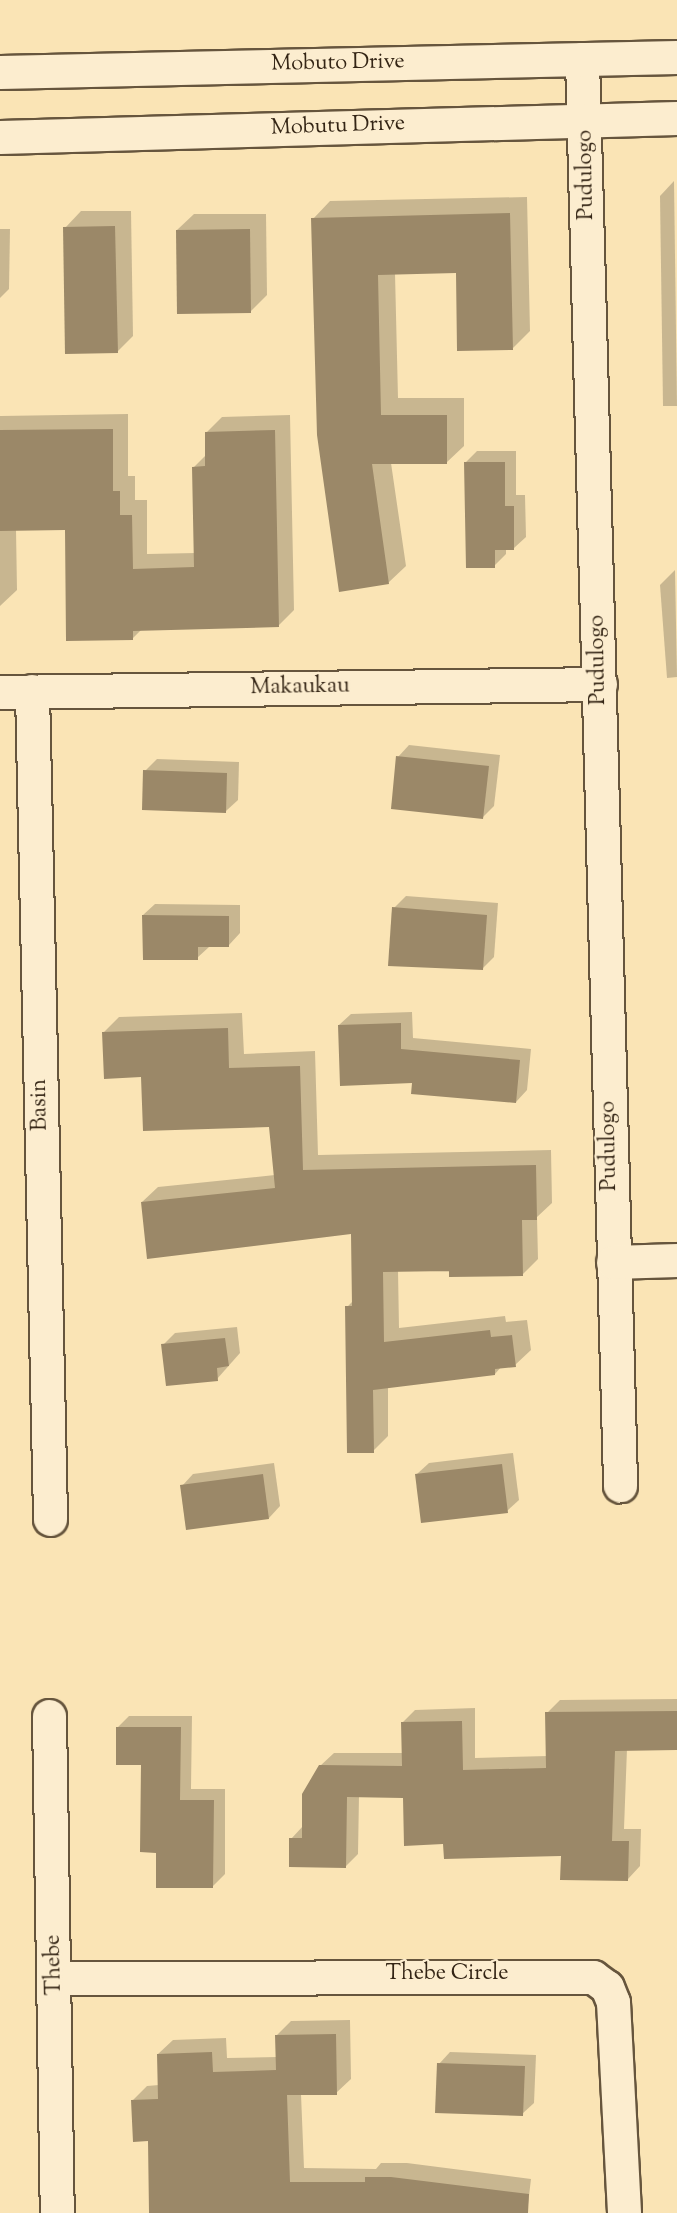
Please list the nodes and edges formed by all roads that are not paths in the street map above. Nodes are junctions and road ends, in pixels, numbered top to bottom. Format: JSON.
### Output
{"nodes":[{"id":1,"x":677,"y":57,"type":"edge"},
{"id":2,"x":582,"y":59,"type":"junction"},
{"id":3,"x":0,"y":72,"type":"edge"},
{"id":4,"x":677,"y":118,"type":"edge"},
{"id":5,"x":586,"y":121,"type":"junction"},
{"id":6,"x":0,"y":137,"type":"edge"},
{"id":7,"x":600,"y":684,"type":"junction"},
{"id":8,"x":16,"y":692,"type":"edge"},
{"id":9,"x":677,"y":1260,"type":"edge"},
{"id":10,"x":613,"y":1262,"type":"junction"},
{"id":11,"x":620,"y":1485,"type":"dead end"},
{"id":12,"x":50,"y":1519,"type":"dead end"},
{"id":13,"x":49,"y":1716,"type":"dead end"},
{"id":14,"x":56,"y":1978,"type":"junction"},
{"id":15,"x":57,"y":2213,"type":"edge"},
{"id":16,"x":624,"y":2213,"type":"edge"}],
"edges":[{"from":1,"to":2,"type":"street","name":"Mobuto Drive"},
{"from":2,"to":3,"type":"street","name":"Mobuto Drive"},
{"from":2,"to":5,"type":"street","name":"Pudulogo"},
{"from":4,"to":5,"type":"street","name":"Mobutu Drive"},
{"from":5,"to":6,"type":"street","name":"Mobutu Drive"},
{"from":5,"to":7,"type":"street","name":"Pudulogo"},
{"from":7,"to":8,"type":"street","name":"Makaukau"},
{"from":7,"to":10,"type":"street","name":"Pudulogo"},
{"from":8,"to":12,"type":"street","name":"Basin"},
{"from":9,"to":10,"type":"street"},
{"from":10,"to":11,"type":"street","name":"Pudulogo"},
{"from":13,"to":14,"type":"street","name":"Thebe"},
{"from":14,"to":15,"type":"street","name":"Thebe"},
{"from":14,"to":16,"type":"street","name":"Thebe Circle"}]}
